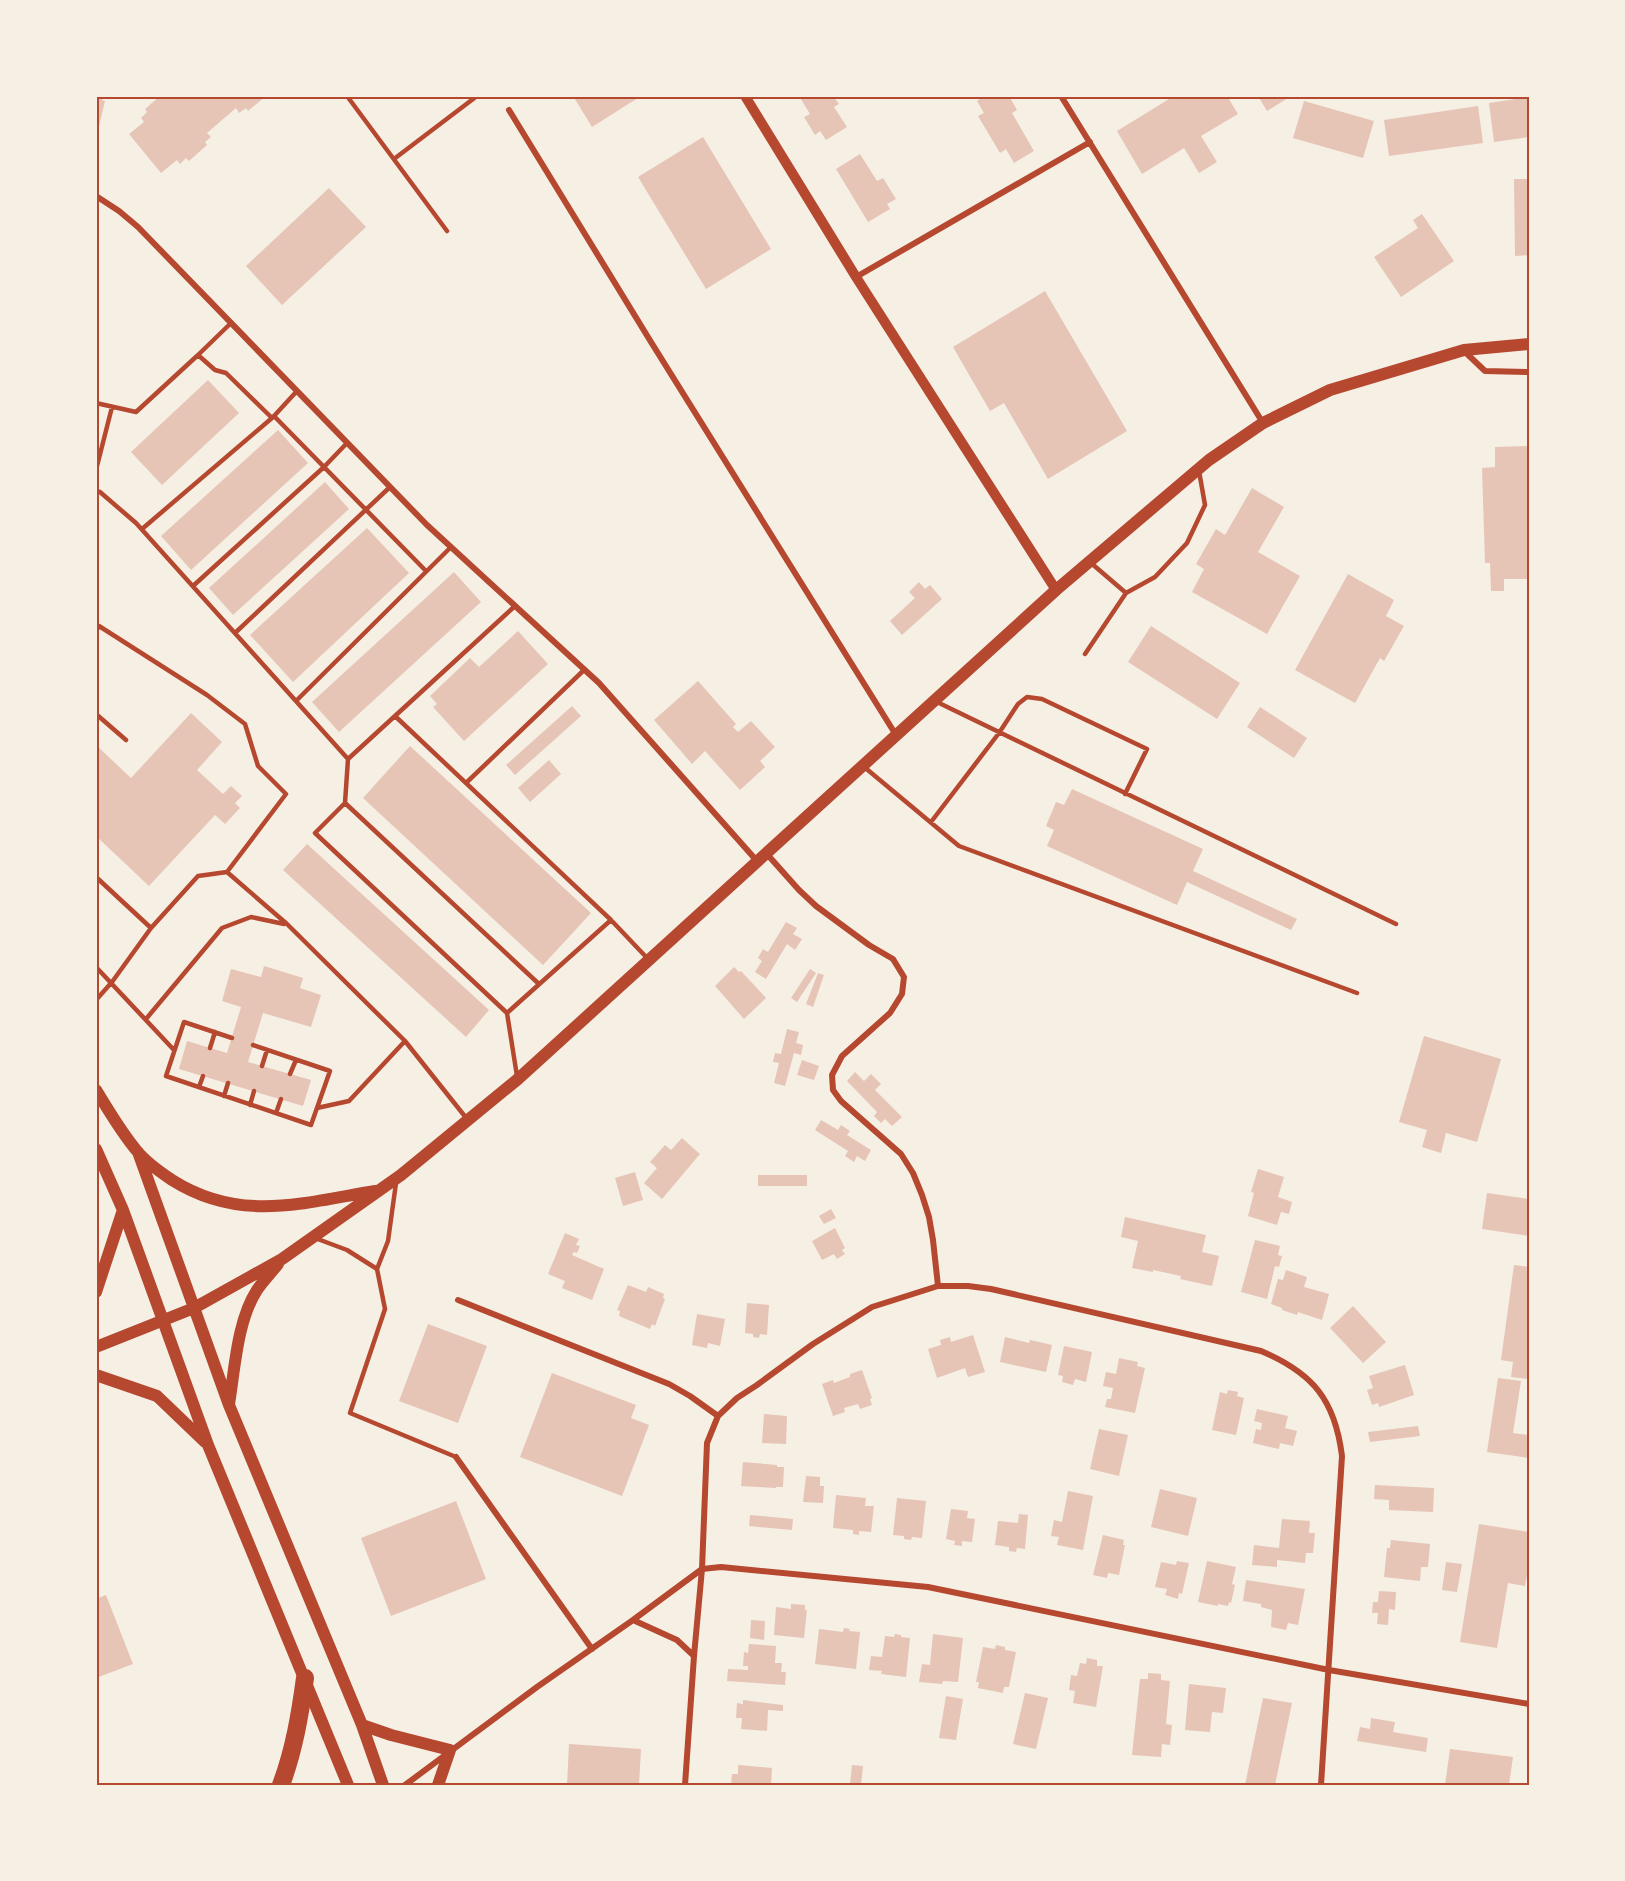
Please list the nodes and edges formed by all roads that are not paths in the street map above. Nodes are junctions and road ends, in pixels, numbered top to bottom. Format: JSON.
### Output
{"nodes":[{"id":1,"x":347,"y":96,"type":"edge"},
{"id":2,"x":477,"y":96,"type":"edge"},
{"id":3,"x":745,"y":96,"type":"edge"},
{"id":4,"x":1062,"y":96,"type":"edge"},
{"id":5,"x":509,"y":110,"type":"dead end"},
{"id":6,"x":1090,"y":142,"type":"junction"},
{"id":7,"x":394,"y":159,"type":"junction"},
{"id":8,"x":96,"y":196,"type":"edge"},
{"id":9,"x":447,"y":231,"type":"dead end"},
{"id":10,"x":856,"y":277,"type":"junction"},
{"id":11,"x":231,"y":323,"type":"junction"},
{"id":12,"x":1529,"y":344,"type":"edge"},
{"id":13,"x":1464,"y":350,"type":"junction"},
{"id":14,"x":198,"y":355,"type":"junction"},
{"id":15,"x":1529,"y":372,"type":"edge"},
{"id":16,"x":297,"y":391,"type":"junction"},
{"id":17,"x":96,"y":403,"type":"edge"},
{"id":18,"x":112,"y":407,"type":"junction"},
{"id":19,"x":273,"y":417,"type":"junction"},
{"id":20,"x":1263,"y":423,"type":"junction"},
{"id":21,"x":347,"y":443,"type":"junction"},
{"id":22,"x":324,"y":467,"type":"junction"},
{"id":23,"x":1199,"y":469,"type":"junction"},
{"id":24,"x":96,"y":470,"type":"edge"},
{"id":25,"x":390,"y":487,"type":"junction"},
{"id":26,"x":96,"y":491,"type":"edge"},
{"id":27,"x":367,"y":510,"type":"junction"},
{"id":28,"x":142,"y":529,"type":"junction"},
{"id":29,"x":451,"y":547,"type":"junction"},
{"id":30,"x":1089,"y":562,"type":"junction"},
{"id":31,"x":426,"y":571,"type":"junction"},
{"id":32,"x":193,"y":586,"type":"junction"},
{"id":33,"x":1056,"y":590,"type":"junction"},
{"id":34,"x":1126,"y":593,"type":"junction"},
{"id":35,"x":515,"y":606,"type":"junction"},
{"id":36,"x":96,"y":631,"type":"edge"},
{"id":37,"x":235,"y":633,"type":"junction"},
{"id":38,"x":1085,"y":654,"type":"dead end"},
{"id":39,"x":584,"y":670,"type":"junction"},
{"id":40,"x":296,"y":701,"type":"junction"},
{"id":41,"x":934,"y":701,"type":"junction"},
{"id":42,"x":96,"y":714,"type":"edge"},
{"id":43,"x":394,"y":716,"type":"junction"},
{"id":44,"x":999,"y":733,"type":"junction"},
{"id":45,"x":897,"y":736,"type":"junction"},
{"id":46,"x":126,"y":740,"type":"dead end"},
{"id":47,"x":348,"y":759,"type":"junction"},
{"id":48,"x":862,"y":766,"type":"junction"},
{"id":49,"x":466,"y":783,"type":"junction"},
{"id":50,"x":1125,"y":794,"type":"junction"},
{"id":51,"x":345,"y":803,"type":"junction"},
{"id":52,"x":932,"y":822,"type":"junction"},
{"id":53,"x":762,"y":857,"type":"junction"},
{"id":54,"x":227,"y":872,"type":"junction"},
{"id":55,"x":96,"y":877,"type":"edge"},
{"id":56,"x":611,"y":920,"type":"junction"},
{"id":57,"x":287,"y":924,"type":"junction"},
{"id":58,"x":1396,"y":924,"type":"dead end"},
{"id":59,"x":151,"y":928,"type":"junction"},
{"id":60,"x":648,"y":960,"type":"junction"},
{"id":61,"x":96,"y":967,"type":"edge"},
{"id":62,"x":112,"y":982,"type":"junction"},
{"id":63,"x":539,"y":984,"type":"junction"},
{"id":64,"x":1357,"y":993,"type":"dead end"},
{"id":65,"x":96,"y":1000,"type":"edge"},
{"id":66,"x":507,"y":1012,"type":"junction"},
{"id":67,"x":146,"y":1018,"type":"junction"},
{"id":68,"x":215,"y":1032,"type":"junction"},
{"id":69,"x":232,"y":1038,"type":"dead end"},
{"id":70,"x":405,"y":1041,"type":"junction"},
{"id":71,"x":253,"y":1045,"type":"dead end"},
{"id":72,"x":210,"y":1048,"type":"dead end"},
{"id":73,"x":174,"y":1050,"type":"junction"},
{"id":74,"x":267,"y":1050,"type":"junction"},
{"id":75,"x":296,"y":1060,"type":"junction"},
{"id":76,"x":262,"y":1066,"type":"dead end"},
{"id":77,"x":290,"y":1074,"type":"dead end"},
{"id":78,"x":202,"y":1076,"type":"dead end"},
{"id":79,"x":518,"y":1079,"type":"junction"},
{"id":80,"x":228,"y":1083,"type":"dead end"},
{"id":81,"x":199,"y":1087,"type":"junction"},
{"id":82,"x":96,"y":1090,"type":"edge"},
{"id":83,"x":254,"y":1091,"type":"dead end"},
{"id":84,"x":224,"y":1096,"type":"junction"},
{"id":85,"x":281,"y":1099,"type":"dead end"},
{"id":86,"x":250,"y":1105,"type":"junction"},
{"id":87,"x":317,"y":1108,"type":"junction"},
{"id":88,"x":276,"y":1113,"type":"junction"},
{"id":89,"x":468,"y":1121,"type":"junction"},
{"id":90,"x":96,"y":1149,"type":"edge"},
{"id":91,"x":138,"y":1152,"type":"junction"},
{"id":92,"x":397,"y":1179,"type":"junction"},
{"id":93,"x":379,"y":1190,"type":"junction"},
{"id":94,"x":123,"y":1210,"type":"junction"},
{"id":95,"x":314,"y":1238,"type":"junction"},
{"id":96,"x":282,"y":1259,"type":"junction"},
{"id":97,"x":377,"y":1269,"type":"junction"},
{"id":98,"x":938,"y":1286,"type":"junction"},
{"id":99,"x":96,"y":1292,"type":"edge"},
{"id":100,"x":458,"y":1300,"type":"dead end"},
{"id":101,"x":194,"y":1308,"type":"junction"},
{"id":102,"x":162,"y":1321,"type":"junction"},
{"id":103,"x":96,"y":1347,"type":"edge"},
{"id":104,"x":96,"y":1375,"type":"edge"},
{"id":105,"x":229,"y":1405,"type":"junction"},
{"id":106,"x":718,"y":1416,"type":"junction"},
{"id":107,"x":208,"y":1445,"type":"junction"},
{"id":108,"x":456,"y":1457,"type":"joint"},
{"id":109,"x":702,"y":1569,"type":"junction"},
{"id":110,"x":633,"y":1620,"type":"junction"},
{"id":111,"x":592,"y":1649,"type":"junction"},
{"id":112,"x":694,"y":1656,"type":"junction"},
{"id":113,"x":1329,"y":1670,"type":"junction"},
{"id":114,"x":305,"y":1677,"type":"junction"},
{"id":115,"x":1529,"y":1704,"type":"edge"},
{"id":116,"x":362,"y":1725,"type":"junction"},
{"id":117,"x":450,"y":1750,"type":"junction"},
{"id":118,"x":281,"y":1785,"type":"edge"},
{"id":119,"x":348,"y":1785,"type":"edge"},
{"id":120,"x":383,"y":1785,"type":"edge"},
{"id":121,"x":405,"y":1785,"type":"edge"},
{"id":122,"x":438,"y":1785,"type":"edge"},
{"id":123,"x":685,"y":1785,"type":"edge"},
{"id":124,"x":1321,"y":1785,"type":"edge"}],
"edges":[{"from":1,"to":7,"type":"lane"},
{"from":2,"to":7,"type":"lane"},
{"from":3,"to":10,"type":"street"},
{"from":4,"to":6,"type":"street"},
{"from":5,"to":45,"type":"street"},
{"from":6,"to":10,"type":"street"},
{"from":6,"to":20,"type":"street"},
{"from":7,"to":9,"type":"lane"},
{"from":8,"to":11,"type":"street"},
{"from":10,"to":33,"type":"street"},
{"from":11,"to":14,"type":"lane"},
{"from":11,"to":16,"type":"street"},
{"from":12,"to":13,"type":"main road"},
{"from":13,"to":15,"type":"street"},
{"from":13,"to":20,"type":"main road"},
{"from":14,"to":18,"type":"lane"},
{"from":14,"to":19,"type":"lane"},
{"from":16,"to":19,"type":"lane"},
{"from":16,"to":21,"type":"street"},
{"from":17,"to":18,"type":"lane"},
{"from":18,"to":24,"type":"lane"},
{"from":19,"to":22,"type":"lane"},
{"from":19,"to":28,"type":"lane"},
{"from":20,"to":23,"type":"main road"},
{"from":21,"to":22,"type":"lane"},
{"from":21,"to":25,"type":"street"},
{"from":22,"to":27,"type":"lane"},
{"from":22,"to":32,"type":"lane"},
{"from":23,"to":30,"type":"main road"},
{"from":23,"to":34,"type":"lane"},
{"from":25,"to":27,"type":"lane"},
{"from":25,"to":29,"type":"street"},
{"from":26,"to":28,"type":"lane"},
{"from":27,"to":31,"type":"lane"},
{"from":27,"to":37,"type":"lane"},
{"from":28,"to":32,"type":"lane"},
{"from":29,"to":31,"type":"lane"},
{"from":29,"to":35,"type":"street"},
{"from":30,"to":33,"type":"main road"},
{"from":30,"to":34,"type":"lane"},
{"from":31,"to":40,"type":"lane"},
{"from":32,"to":37,"type":"lane"},
{"from":33,"to":41,"type":"main road"},
{"from":34,"to":38,"type":"lane"},
{"from":35,"to":39,"type":"street"},
{"from":35,"to":43,"type":"lane"},
{"from":36,"to":54,"type":"lane"},
{"from":37,"to":40,"type":"lane"},
{"from":39,"to":49,"type":"lane"},
{"from":39,"to":53,"type":"street"},
{"from":40,"to":47,"type":"lane"},
{"from":41,"to":44,"type":"lane"},
{"from":41,"to":45,"type":"main road"},
{"from":42,"to":46,"type":"lane"},
{"from":43,"to":47,"type":"lane"},
{"from":43,"to":49,"type":"lane"},
{"from":44,"to":50,"type":"lane"},
{"from":44,"to":50,"type":"lane"},
{"from":44,"to":52,"type":"lane"},
{"from":45,"to":48,"type":"main road"},
{"from":47,"to":51,"type":"lane"},
{"from":48,"to":52,"type":"lane"},
{"from":48,"to":53,"type":"main road"},
{"from":49,"to":56,"type":"lane"},
{"from":50,"to":58,"type":"lane"},
{"from":51,"to":63,"type":"lane"},
{"from":51,"to":66,"type":"lane"},
{"from":52,"to":64,"type":"lane"},
{"from":53,"to":60,"type":"main road"},
{"from":53,"to":98,"type":"street"},
{"from":54,"to":57,"type":"lane"},
{"from":54,"to":59,"type":"lane"},
{"from":55,"to":59,"type":"lane"},
{"from":56,"to":60,"type":"lane"},
{"from":56,"to":63,"type":"lane"},
{"from":57,"to":67,"type":"lane"},
{"from":57,"to":70,"type":"lane"},
{"from":59,"to":62,"type":"lane"},
{"from":60,"to":79,"type":"main road"},
{"from":61,"to":62,"type":"lane"},
{"from":62,"to":65,"type":"lane"},
{"from":62,"to":67,"type":"lane"},
{"from":63,"to":66,"type":"lane"},
{"from":66,"to":79,"type":"lane"},
{"from":67,"to":73,"type":"lane"},
{"from":68,"to":69,"type":"lane"},
{"from":68,"to":72,"type":"lane"},
{"from":68,"to":73,"type":"lane"},
{"from":70,"to":87,"type":"lane"},
{"from":70,"to":89,"type":"lane"},
{"from":71,"to":74,"type":"lane"},
{"from":73,"to":81,"type":"lane"},
{"from":74,"to":75,"type":"lane"},
{"from":74,"to":76,"type":"lane"},
{"from":75,"to":77,"type":"lane"},
{"from":75,"to":87,"type":"lane"},
{"from":78,"to":81,"type":"lane"},
{"from":79,"to":89,"type":"main road"},
{"from":80,"to":84,"type":"lane"},
{"from":81,"to":84,"type":"lane"},
{"from":82,"to":91,"type":"main road"},
{"from":83,"to":86,"type":"lane"},
{"from":84,"to":86,"type":"lane"},
{"from":85,"to":88,"type":"lane"},
{"from":86,"to":88,"type":"lane"},
{"from":87,"to":88,"type":"lane"},
{"from":89,"to":92,"type":"main road"},
{"from":90,"to":94,"type":"main road"},
{"from":91,"to":93,"type":"main road"},
{"from":91,"to":101,"type":"main road"},
{"from":92,"to":93,"type":"main road"},
{"from":92,"to":97,"type":"lane"},
{"from":93,"to":95,"type":"main road"},
{"from":94,"to":99,"type":"main road"},
{"from":94,"to":102,"type":"main road"},
{"from":95,"to":96,"type":"main road"},
{"from":95,"to":97,"type":"lane"},
{"from":96,"to":101,"type":"main road"},
{"from":96,"to":105,"type":"main road"},
{"from":97,"to":108,"type":"lane"},
{"from":98,"to":106,"type":"street"},
{"from":98,"to":113,"type":"street"},
{"from":100,"to":106,"type":"street"},
{"from":101,"to":102,"type":"main road"},
{"from":101,"to":105,"type":"main road"},
{"from":102,"to":103,"type":"main road"},
{"from":102,"to":107,"type":"main road"},
{"from":104,"to":107,"type":"main road"},
{"from":105,"to":116,"type":"main road"},
{"from":106,"to":109,"type":"street"},
{"from":107,"to":114,"type":"main road"},
{"from":108,"to":111,"type":"street"},
{"from":109,"to":110,"type":"street"},
{"from":109,"to":112,"type":"street"},
{"from":109,"to":113,"type":"street"},
{"from":110,"to":111,"type":"street"},
{"from":110,"to":112,"type":"street"},
{"from":111,"to":117,"type":"street"},
{"from":112,"to":123,"type":"street"},
{"from":113,"to":115,"type":"street"},
{"from":113,"to":124,"type":"street"},
{"from":114,"to":118,"type":"highway"},
{"from":114,"to":119,"type":"main road"},
{"from":116,"to":117,"type":"main road"},
{"from":116,"to":120,"type":"main road"},
{"from":117,"to":121,"type":"street"},
{"from":117,"to":122,"type":"main road"}]}
